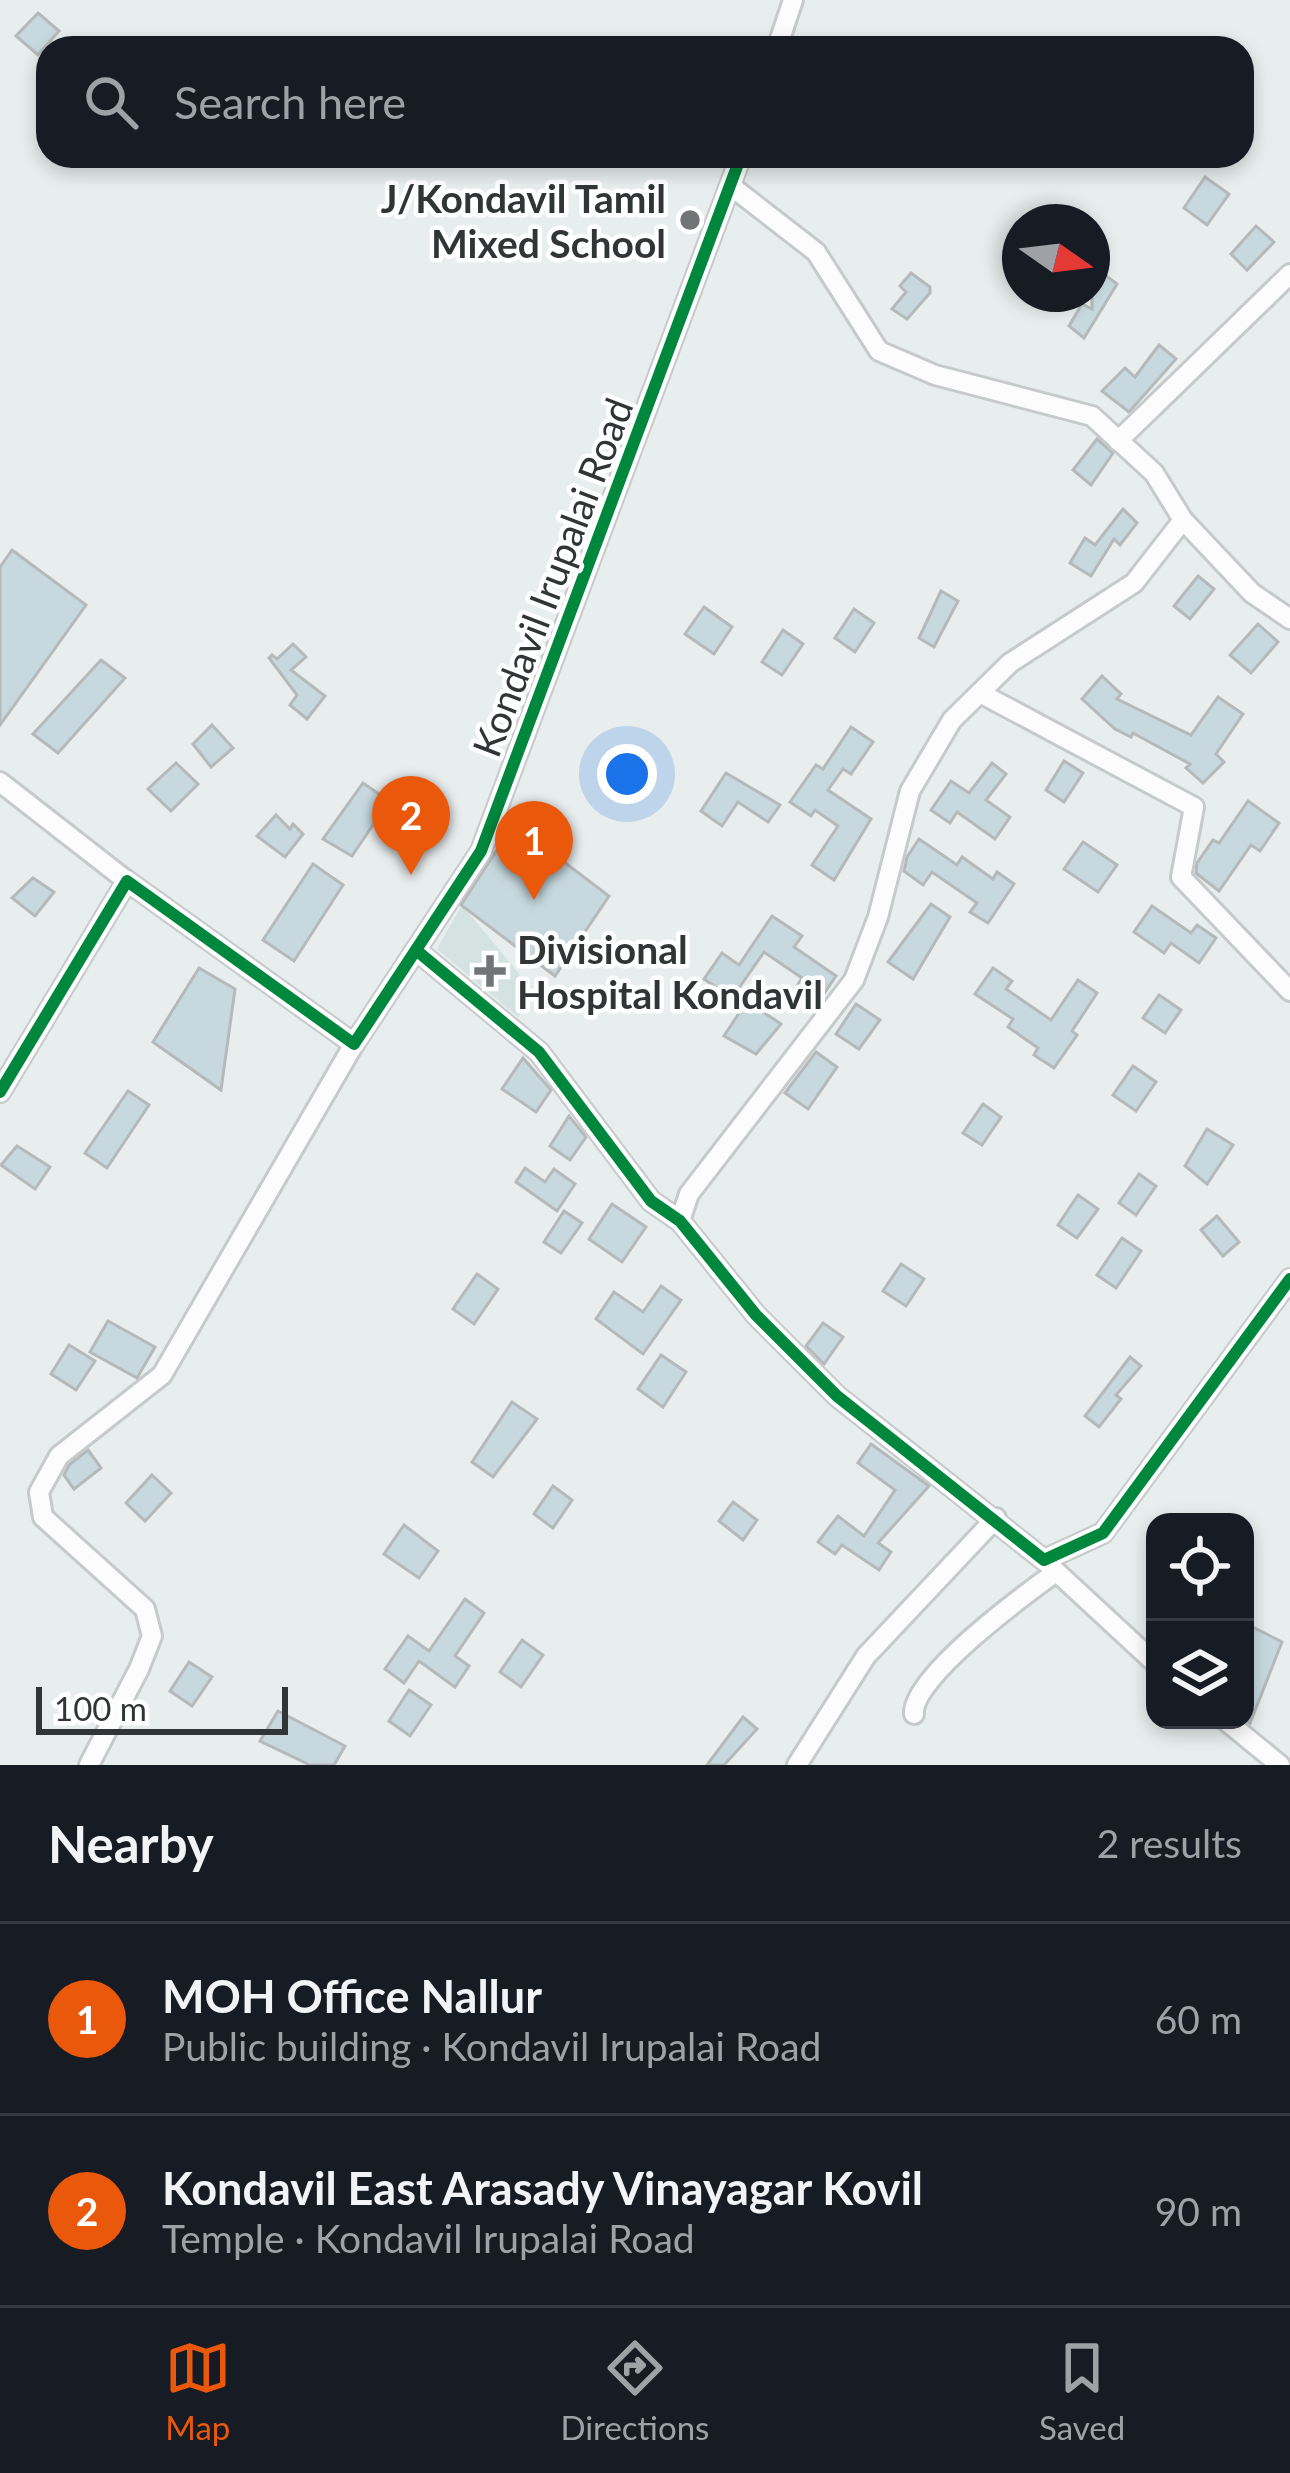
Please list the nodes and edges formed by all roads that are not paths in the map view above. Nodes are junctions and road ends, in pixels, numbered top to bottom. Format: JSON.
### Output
{"nodes":[{"id":1,"x":793,"y":0,"type":"edge"},
{"id":2,"x":781,"y":36,"type":"edge"},
{"id":3,"x":737,"y":168,"type":"edge"},
{"id":4,"x":731,"y":186,"type":"junction"},
{"id":5,"x":1290,"y":274,"type":"edge"},
{"id":6,"x":1118,"y":440,"type":"junction"},
{"id":7,"x":1183,"y":520,"type":"junction"},
{"id":8,"x":1290,"y":619,"type":"edge"},
{"id":9,"x":980,"y":693,"type":"junction"},
{"id":10,"x":0,"y":782,"type":"edge"},
{"id":11,"x":127,"y":881,"type":"junction"},
{"id":12,"x":416,"y":950,"type":"junction"},
{"id":13,"x":1290,"y":991,"type":"edge"},
{"id":14,"x":354,"y":1044,"type":"junction"},
{"id":15,"x":0,"y":1092,"type":"edge"},
{"id":16,"x":680,"y":1221,"type":"junction"},
{"id":17,"x":1290,"y":1279,"type":"edge"},
{"id":18,"x":996,"y":1518,"type":"junction"},
{"id":19,"x":1050,"y":1566,"type":"junction"},
{"id":20,"x":1146,"y":1655,"type":"edge"},
{"id":21,"x":914,"y":1714,"type":"dead end"},
{"id":22,"x":1237,"y":1729,"type":"edge"},
{"id":23,"x":1258,"y":1745,"type":"junction"},
{"id":24,"x":89,"y":1765,"type":"edge"},
{"id":25,"x":797,"y":1765,"type":"edge"},
{"id":26,"x":1245,"y":1765,"type":"edge"},
{"id":27,"x":1280,"y":1765,"type":"edge"}],
"edges":[{"from":1,"to":2,"type":"street"},
{"from":3,"to":4,"type":"street","name":"Kondavil Irupalai Road"},
{"from":4,"to":6,"type":"street"},
{"from":4,"to":12,"type":"street","name":"Kondavil Irupalai Road"},
{"from":5,"to":6,"type":"street"},
{"from":6,"to":7,"type":"street"},
{"from":7,"to":8,"type":"street"},
{"from":7,"to":9,"type":"street"},
{"from":9,"to":13,"type":"street"},
{"from":9,"to":16,"type":"street"},
{"from":10,"to":11,"type":"street"},
{"from":11,"to":14,"type":"street"},
{"from":11,"to":15,"type":"street"},
{"from":12,"to":14,"type":"street","name":"Kondavil Irupalai Road"},
{"from":12,"to":16,"type":"street"},
{"from":14,"to":24,"type":"street","name":"Kondavil Irupalai Road"},
{"from":16,"to":18,"type":"street"},
{"from":17,"to":19,"type":"street"},
{"from":18,"to":19,"type":"street"},
{"from":18,"to":25,"type":"street"},
{"from":19,"to":20,"type":"street"},
{"from":19,"to":21,"type":"street"},
{"from":22,"to":23,"type":"street"},
{"from":23,"to":26,"type":"street"},
{"from":23,"to":27,"type":"street"}]}
